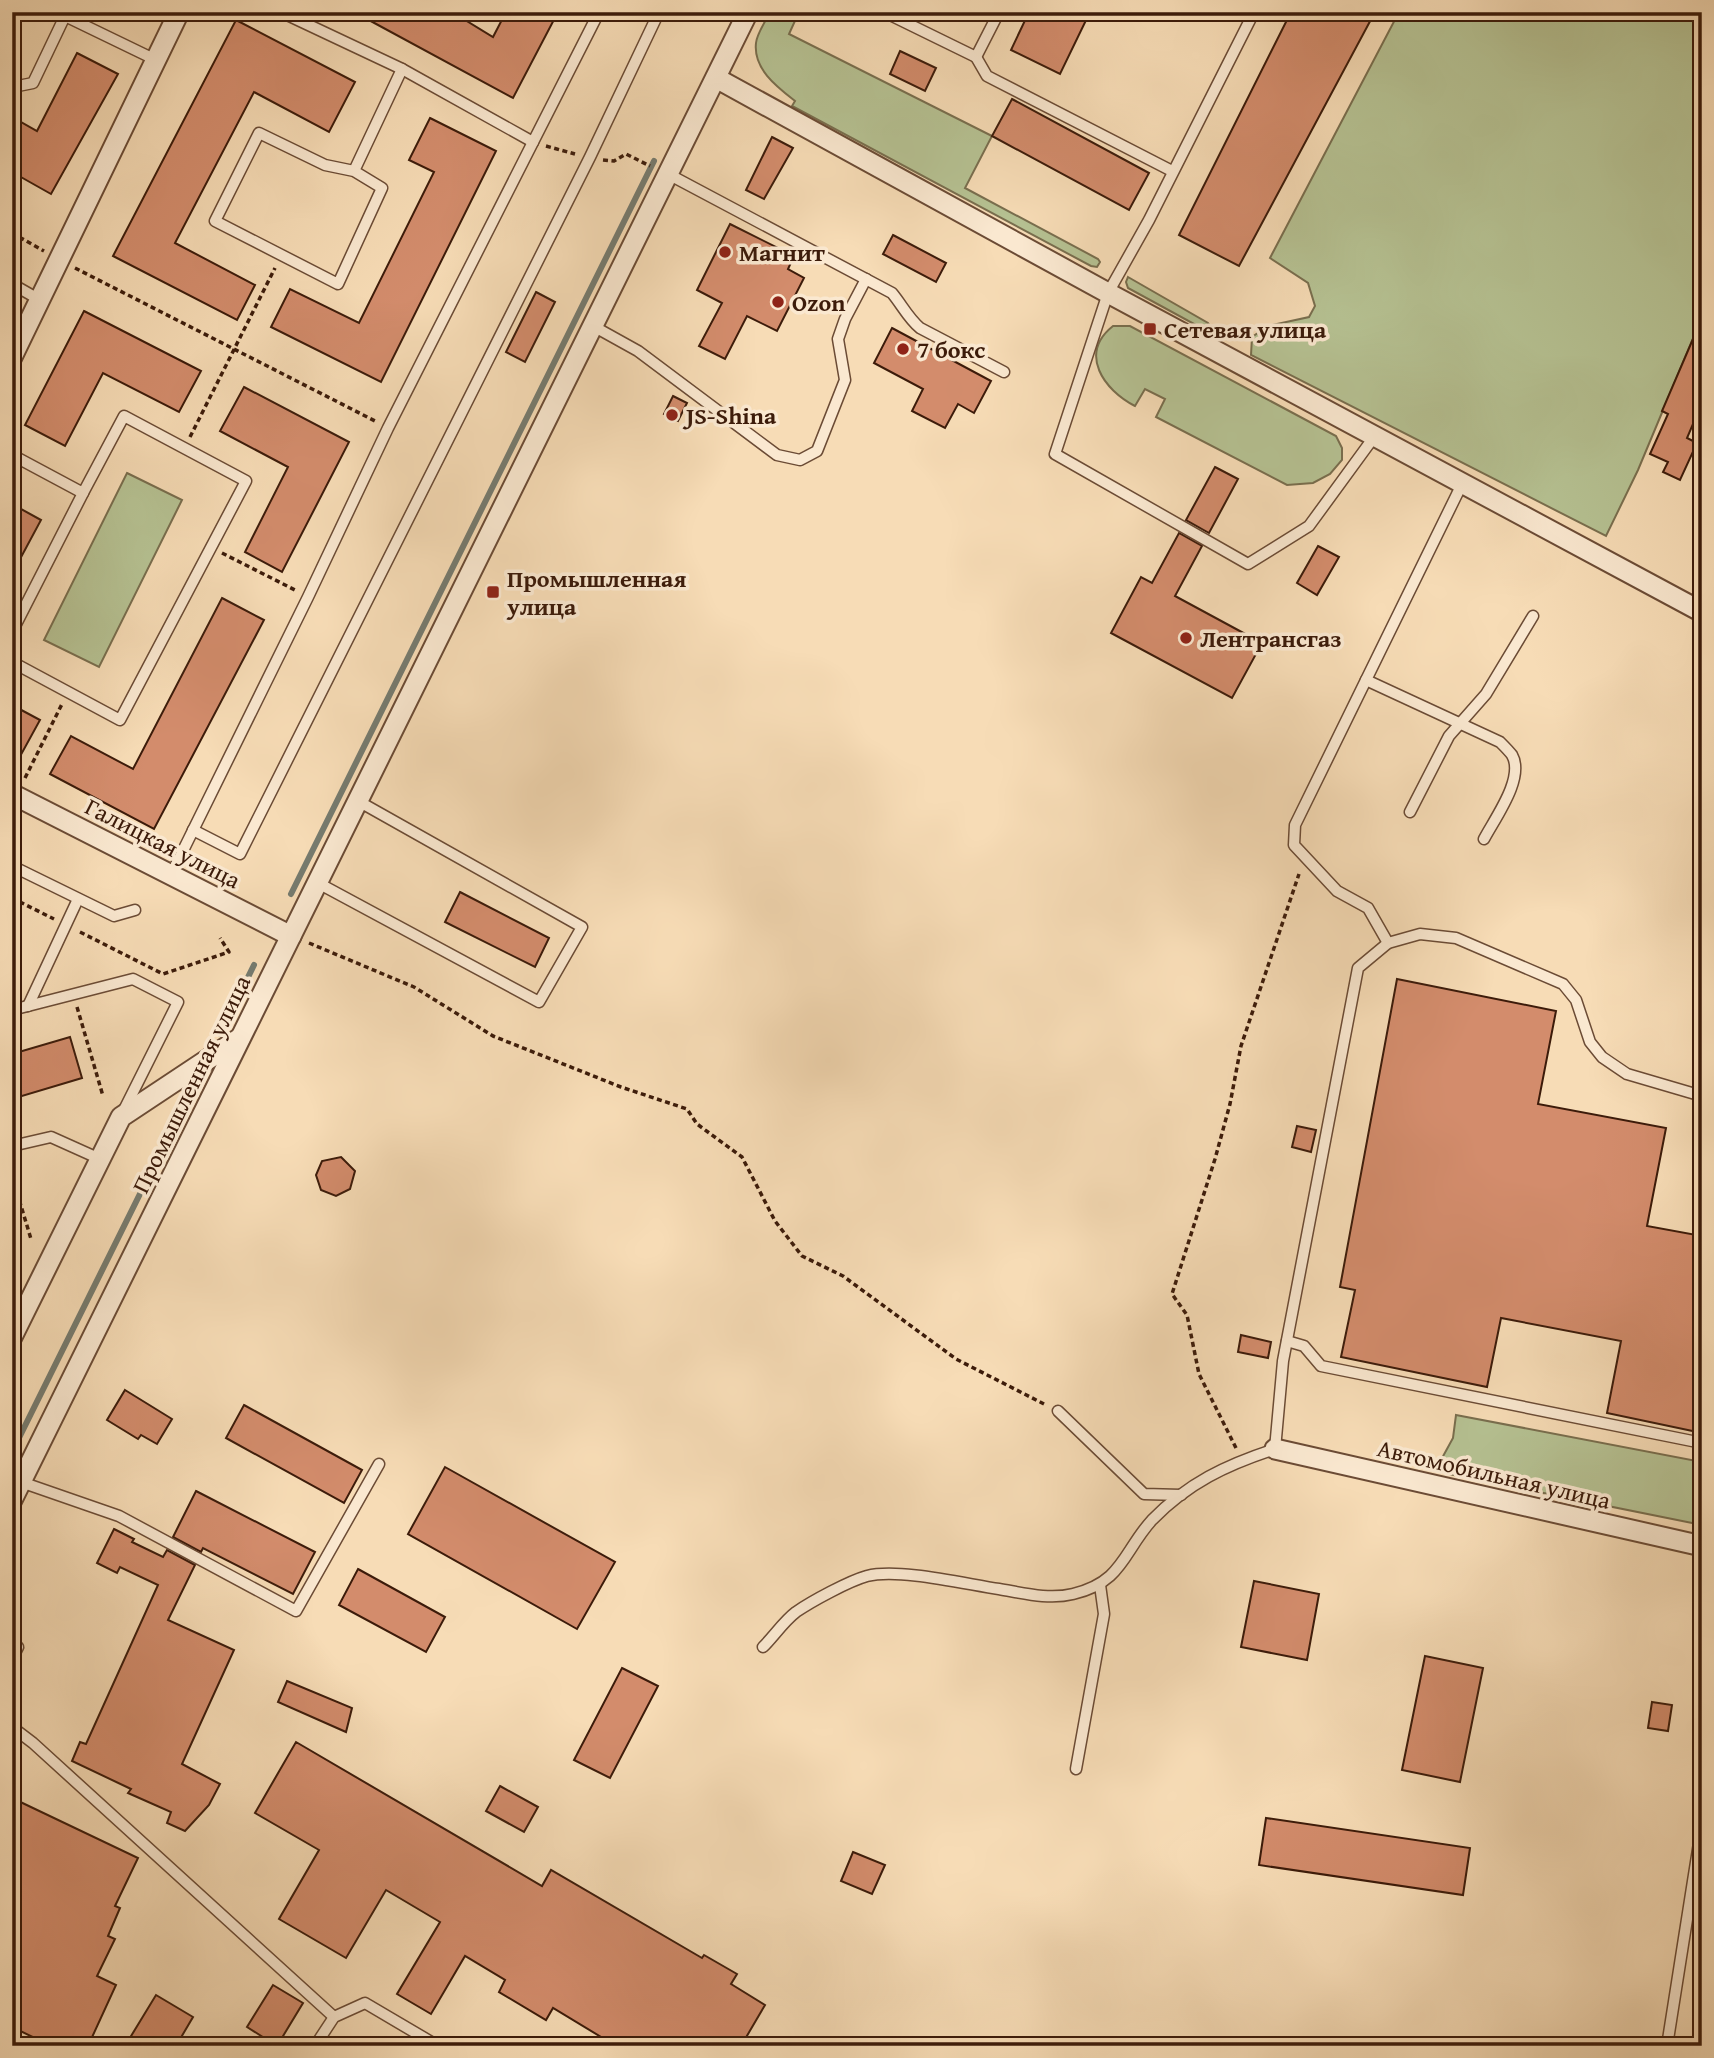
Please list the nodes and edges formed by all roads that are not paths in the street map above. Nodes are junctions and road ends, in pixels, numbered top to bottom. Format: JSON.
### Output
{"nodes":[{"id":1,"x":179,"y":12,"type":"edge"},
{"id":2,"x":281,"y":12,"type":"edge"},
{"id":3,"x":599,"y":12,"type":"edge"},
{"id":4,"x":659,"y":12,"type":"edge"},
{"id":5,"x":748,"y":12,"type":"edge"},
{"id":6,"x":884,"y":12,"type":"edge"},
{"id":7,"x":999,"y":12,"type":"edge"},
{"id":8,"x":1254,"y":12,"type":"edge"},
{"id":9,"x":66,"y":14,"type":"edge"},
{"id":10,"x":976,"y":57,"type":"junction"},
{"id":11,"x":156,"y":60,"type":"junction"},
{"id":12,"x":402,"y":69,"type":"junction"},
{"id":13,"x":716,"y":78,"type":"junction"},
{"id":14,"x":12,"y":82,"type":"edge"},
{"id":15,"x":533,"y":142,"type":"junction"},
{"id":16,"x":1172,"y":171,"type":"junction"},
{"id":17,"x":354,"y":172,"type":"junction"},
{"id":18,"x":668,"y":174,"type":"junction"},
{"id":19,"x":866,"y":279,"type":"junction"},
{"id":20,"x":12,"y":284,"type":"edge"},
{"id":21,"x":1108,"y":293,"type":"junction"},
{"id":22,"x":40,"y":300,"type":"junction"},
{"id":23,"x":593,"y":326,"type":"junction"},
{"id":24,"x":12,"y":357,"type":"edge"},
{"id":25,"x":1003,"y":372,"type":"dead end"},
{"id":26,"x":1374,"y":437,"type":"junction"},
{"id":27,"x":12,"y":455,"type":"edge"},
{"id":28,"x":1462,"y":484,"type":"junction"},
{"id":29,"x":83,"y":493,"type":"junction"},
{"id":30,"x":1702,"y":612,"type":"edge"},
{"id":31,"x":1533,"y":617,"type":"dead end"},
{"id":32,"x":12,"y":632,"type":"edge"},
{"id":33,"x":12,"y":662,"type":"edge"},
{"id":34,"x":1366,"y":680,"type":"junction"},
{"id":35,"x":1460,"y":723,"type":"junction"},
{"id":36,"x":12,"y":794,"type":"edge"},
{"id":37,"x":358,"y":801,"type":"junction"},
{"id":38,"x":1410,"y":812,"type":"dead end"},
{"id":39,"x":193,"y":830,"type":"junction"},
{"id":40,"x":1484,"y":839,"type":"dead end"},
{"id":41,"x":12,"y":866,"type":"edge"},
{"id":42,"x":171,"y":875,"type":"junction"},
{"id":43,"x":317,"y":883,"type":"junction"},
{"id":44,"x":78,"y":899,"type":"junction"},
{"id":45,"x":135,"y":910,"type":"dead end"},
{"id":46,"x":291,"y":936,"type":"junction"},
{"id":47,"x":1388,"y":943,"type":"junction"},
{"id":48,"x":29,"y":1006,"type":"junction"},
{"id":49,"x":12,"y":1010,"type":"edge"},
{"id":50,"x":241,"y":1038,"type":"junction"},
{"id":51,"x":1702,"y":1096,"type":"edge"},
{"id":52,"x":121,"y":1116,"type":"junction"},
{"id":53,"x":12,"y":1146,"type":"edge"},
{"id":54,"x":100,"y":1159,"type":"junction"},
{"id":55,"x":20,"y":1301,"type":"edge"},
{"id":56,"x":12,"y":1337,"type":"edge"},
{"id":57,"x":1287,"y":1341,"type":"junction"},
{"id":58,"x":1058,"y":1411,"type":"road end"},
{"id":59,"x":1702,"y":1443,"type":"edge"},
{"id":60,"x":1275,"y":1449,"type":"junction"},
{"id":61,"x":379,"y":1464,"type":"dead end"},
{"id":62,"x":21,"y":1482,"type":"junction"},
{"id":63,"x":1181,"y":1495,"type":"junction"},
{"id":64,"x":12,"y":1500,"type":"edge"},
{"id":65,"x":1702,"y":1546,"type":"edge"},
{"id":66,"x":1100,"y":1585,"type":"junction"},
{"id":67,"x":18,"y":1647,"type":"dead end"},
{"id":68,"x":764,"y":1647,"type":"dead end"},
{"id":69,"x":12,"y":1659,"type":"edge"},
{"id":70,"x":12,"y":1727,"type":"edge"},
{"id":71,"x":1076,"y":1769,"type":"dead end"},
{"id":72,"x":1702,"y":1824,"type":"edge"},
{"id":73,"x":334,"y":2017,"type":"junction"},
{"id":74,"x":315,"y":2046,"type":"edge"},
{"id":75,"x":438,"y":2046,"type":"edge"},
{"id":76,"x":1667,"y":2046,"type":"edge"}],
"edges":[{"from":1,"to":11,"type":"street"},
{"from":2,"to":12,"type":"lane"},
{"from":3,"to":15,"type":"lane"},
{"from":4,"to":39,"type":"lane"},
{"from":5,"to":13,"type":"street","name":"Промышленная улица"},
{"from":6,"to":10,"type":"lane"},
{"from":7,"to":10,"type":"lane"},
{"from":8,"to":16,"type":"lane"},
{"from":9,"to":11,"type":"lane"},
{"from":9,"to":14,"type":"lane"},
{"from":10,"to":16,"type":"lane"},
{"from":11,"to":22,"type":"street"},
{"from":12,"to":15,"type":"lane"},
{"from":12,"to":17,"type":"lane"},
{"from":13,"to":18,"type":"street","name":"Промышленная улица"},
{"from":13,"to":21,"type":"street"},
{"from":15,"to":39,"type":"lane"},
{"from":16,"to":21,"type":"lane"},
{"from":17,"to":17,"type":"lane"},
{"from":18,"to":19,"type":"lane"},
{"from":18,"to":23,"type":"street","name":"Промышленная улица"},
{"from":19,"to":23,"type":"lane"},
{"from":19,"to":25,"type":"lane"},
{"from":20,"to":22,"type":"lane"},
{"from":21,"to":26,"type":"street"},
{"from":21,"to":26,"type":"lane"},
{"from":22,"to":24,"type":"street"},
{"from":23,"to":37,"type":"street","name":"Промышленная улица"},
{"from":26,"to":28,"type":"street"},
{"from":27,"to":29,"type":"lane"},
{"from":28,"to":30,"type":"street"},
{"from":28,"to":34,"type":"lane"},
{"from":29,"to":32,"type":"lane"},
{"from":29,"to":33,"type":"lane"},
{"from":31,"to":35,"type":"lane"},
{"from":34,"to":35,"type":"lane"},
{"from":34,"to":47,"type":"lane"},
{"from":35,"to":38,"type":"lane"},
{"from":35,"to":40,"type":"lane"},
{"from":36,"to":42,"type":"street","name":"Галицкая улица"},
{"from":37,"to":43,"type":"street","name":"Промышленная улица"},
{"from":37,"to":43,"type":"lane"},
{"from":39,"to":42,"type":"lane"},
{"from":41,"to":44,"type":"lane"},
{"from":42,"to":46,"type":"street","name":"Галицкая улица"},
{"from":43,"to":46,"type":"street","name":"Промышленная улица"},
{"from":44,"to":45,"type":"lane"},
{"from":44,"to":48,"type":"lane"},
{"from":46,"to":50,"type":"street","name":"Промышленная улица"},
{"from":47,"to":51,"type":"lane"},
{"from":47,"to":57,"type":"lane"},
{"from":48,"to":49,"type":"lane"},
{"from":48,"to":52,"type":"lane"},
{"from":50,"to":52,"type":"street"},
{"from":50,"to":62,"type":"street","name":"Промышленная улица"},
{"from":52,"to":54,"type":"street"},
{"from":53,"to":54,"type":"lane"},
{"from":54,"to":55,"type":"street"},
{"from":55,"to":56,"type":"street"},
{"from":57,"to":59,"type":"lane"},
{"from":57,"to":60,"type":"lane"},
{"from":58,"to":63,"type":"lane"},
{"from":60,"to":63,"type":"lane"},
{"from":60,"to":65,"type":"street","name":"Автомобильная улица"},
{"from":61,"to":62,"type":"lane"},
{"from":62,"to":64,"type":"street","name":"Промышленная улица"},
{"from":63,"to":66,"type":"lane"},
{"from":66,"to":68,"type":"lane"},
{"from":66,"to":71,"type":"lane"},
{"from":67,"to":69,"type":"lane"},
{"from":70,"to":73,"type":"lane"},
{"from":72,"to":76,"type":"lane"},
{"from":73,"to":74,"type":"lane"},
{"from":73,"to":75,"type":"lane"}]}
